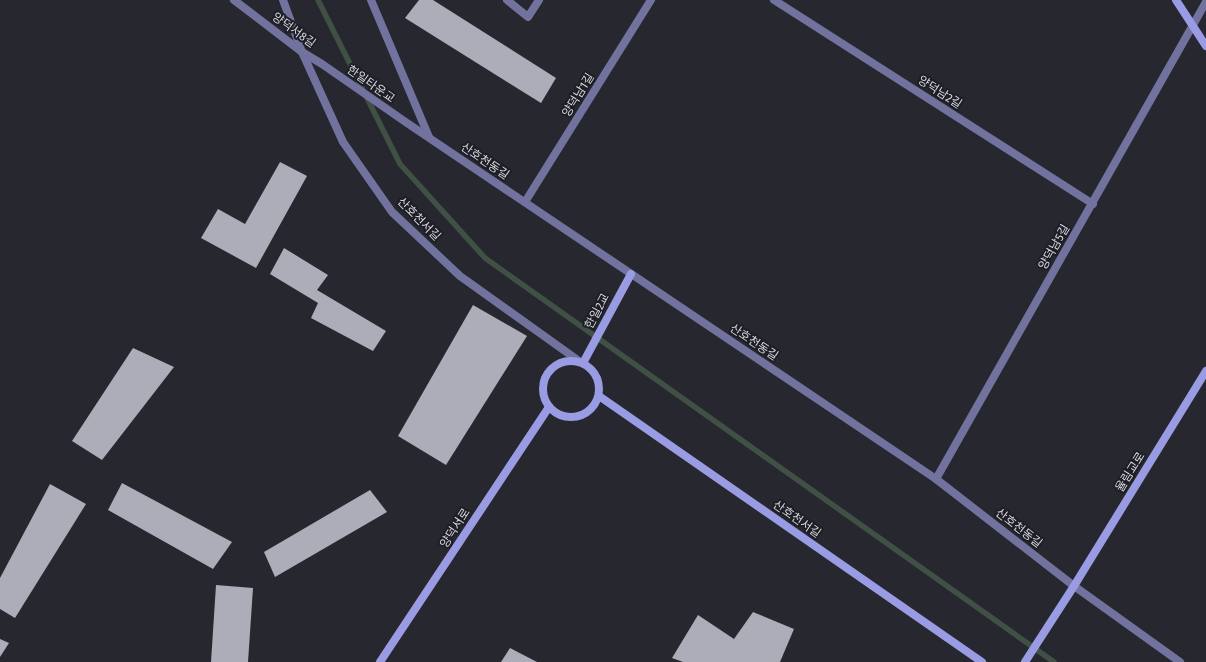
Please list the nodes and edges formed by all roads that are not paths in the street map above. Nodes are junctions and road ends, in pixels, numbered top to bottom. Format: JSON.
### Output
{"nodes":[{"id":1,"x":234,"y":0,"type":"edge"},
{"id":2,"x":284,"y":0,"type":"edge"},
{"id":3,"x":371,"y":0,"type":"edge"},
{"id":4,"x":507,"y":0,"type":"edge"},
{"id":5,"x":539,"y":0,"type":"edge"},
{"id":6,"x":651,"y":0,"type":"edge"},
{"id":7,"x":774,"y":0,"type":"edge"},
{"id":8,"x":1176,"y":0,"type":"edge"},
{"id":9,"x":1206,"y":2,"type":"edge"},
{"id":10,"x":1192,"y":25,"type":"junction"},
{"id":11,"x":1206,"y":46,"type":"edge"},
{"id":12,"x":302,"y":52,"type":"junction"},
{"id":13,"x":322,"y":64,"type":"joint"},
{"id":14,"x":430,"y":138,"type":"junction"},
{"id":15,"x":525,"y":202,"type":"junction"},
{"id":16,"x":1092,"y":204,"type":"junction"},
{"id":17,"x":631,"y":274,"type":"junction"},
{"id":18,"x":581,"y":362,"type":"junction"},
{"id":19,"x":1206,"y":371,"type":"edge"},
{"id":20,"x":599,"y":396,"type":"junction"},
{"id":21,"x":549,"y":407,"type":"junction"},
{"id":22,"x":936,"y":479,"type":"junction"},
{"id":23,"x":1074,"y":586,"type":"junction"},
{"id":24,"x":1027,"y":660,"type":"edge"},
{"id":25,"x":380,"y":662,"type":"edge"},
{"id":26,"x":982,"y":662,"type":"edge"},
{"id":27,"x":1180,"y":662,"type":"edge"}],
"edges":[{"from":1,"to":12,"type":"street","name":"양덕서8길"},
{"from":2,"to":12,"type":"street","name":"산호천서길"},
{"from":3,"to":14,"type":"street"},
{"from":4,"to":5,"type":"street"},
{"from":6,"to":15,"type":"street","name":"양덕남1길"},
{"from":7,"to":16,"type":"street","name":"양덕남2길"},
{"from":8,"to":10,"type":"street"},
{"from":9,"to":10,"type":"street","name":"양덕남5길"},
{"from":10,"to":11,"type":"street"},
{"from":10,"to":16,"type":"street","name":"양덕남5길"},
{"from":12,"to":13,"type":"street","name":"양덕서8길"},
{"from":12,"to":18,"type":"street","name":"산호천서길"},
{"from":13,"to":14,"type":"street","name":"한일타운교"},
{"from":14,"to":15,"type":"street","name":"산호천동길"},
{"from":15,"to":17,"type":"street","name":"산호천동길"},
{"from":16,"to":22,"type":"street","name":"양덕남5길"},
{"from":17,"to":18,"type":"street","name":"한일2교"},
{"from":17,"to":22,"type":"street","name":"산호천동길"},
{"from":18,"to":20,"type":"street"},
{"from":18,"to":21,"type":"street"},
{"from":19,"to":23,"type":"street","name":"율림교로"},
{"from":20,"to":21,"type":"street"},
{"from":20,"to":26,"type":"street","name":"산호천서길"},
{"from":21,"to":25,"type":"street","name":"양덕서로"},
{"from":22,"to":23,"type":"street","name":"산호천동길"},
{"from":23,"to":24,"type":"street","name":"율림교로"},
{"from":23,"to":27,"type":"street","name":"산호천동길"}]}
